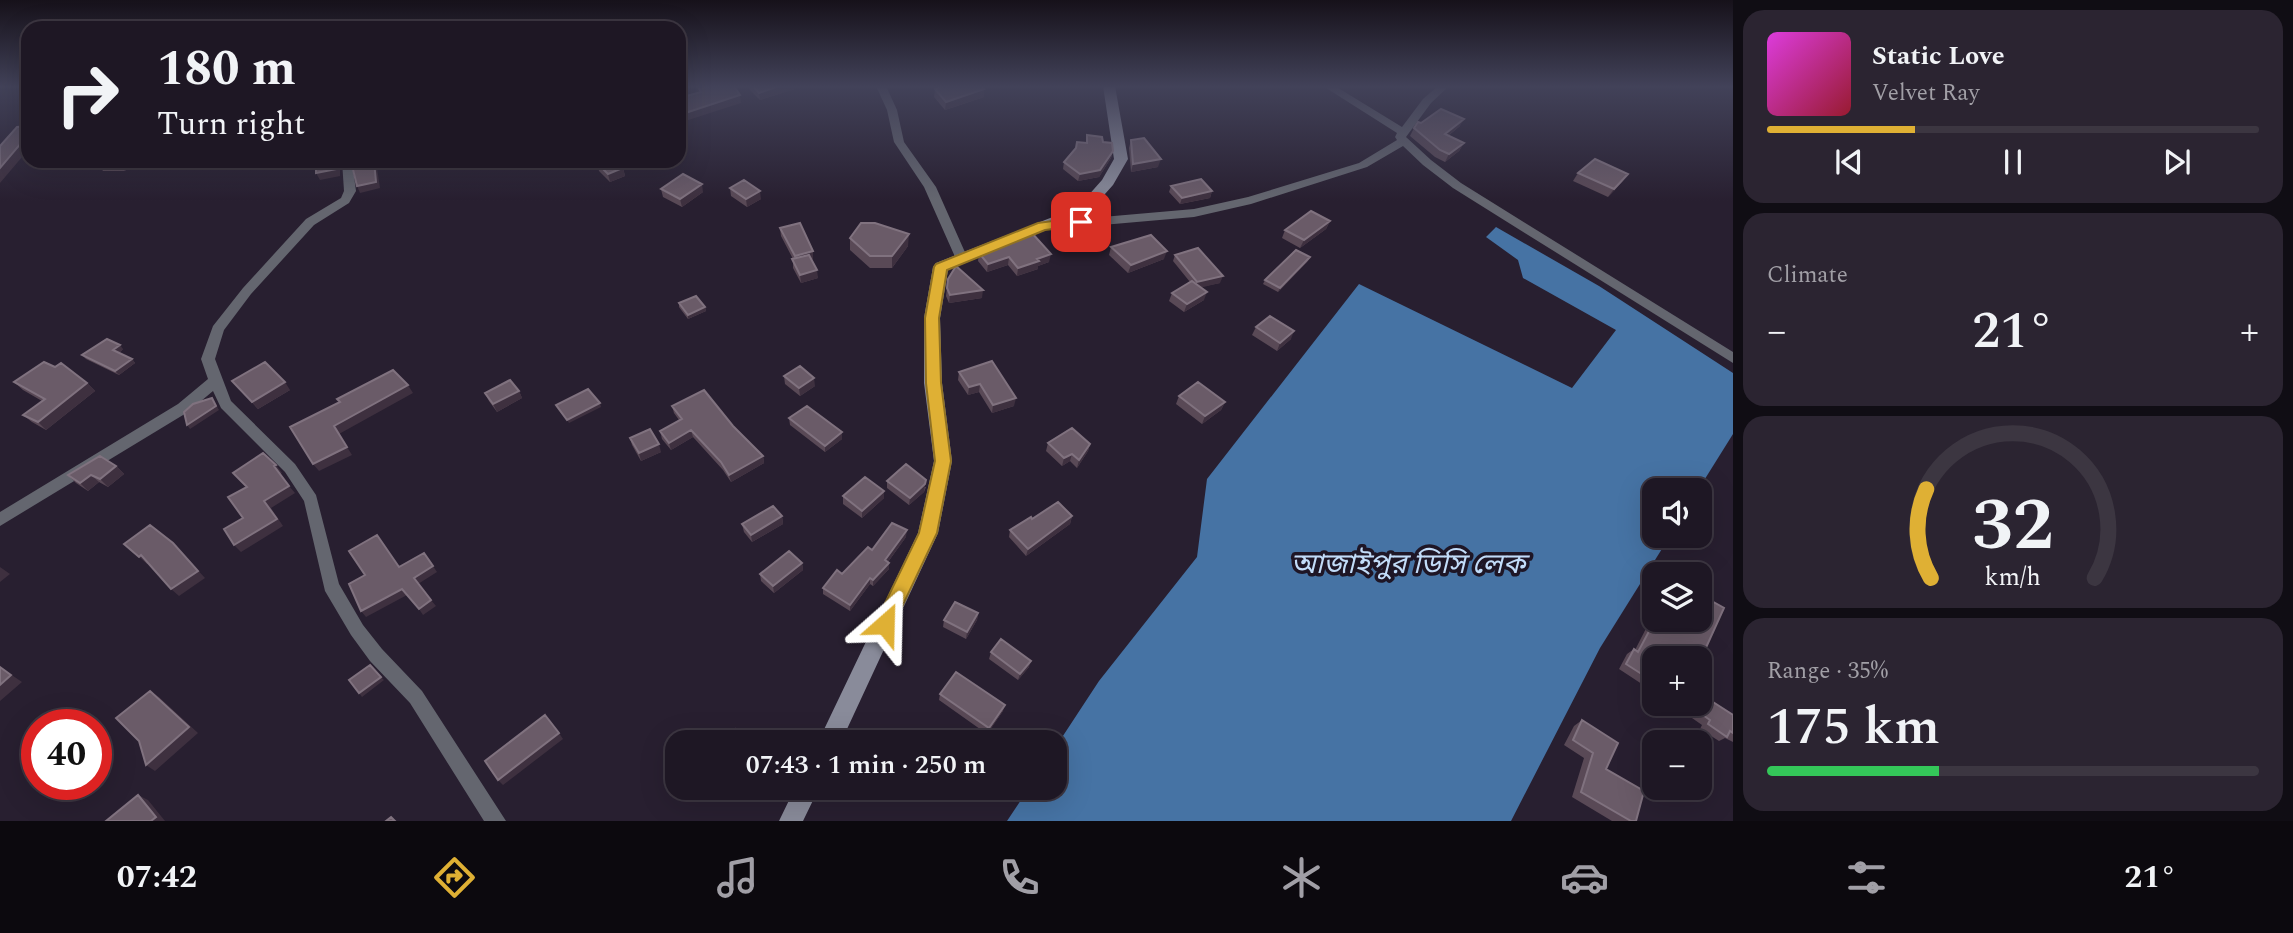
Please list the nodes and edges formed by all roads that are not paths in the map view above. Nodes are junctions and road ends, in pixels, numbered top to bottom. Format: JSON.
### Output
{"nodes":[{"id":1,"x":895,"y":124,"type":"edge"},
{"id":2,"x":1115,"y":124,"type":"edge"},
{"id":3,"x":1385,"y":124,"type":"edge"},
{"id":4,"x":1412,"y":124,"type":"edge"},
{"id":5,"x":1404,"y":137,"type":"junction"},
{"id":6,"x":348,"y":168,"type":"edge"},
{"id":7,"x":1043,"y":226,"type":"junction"},
{"id":8,"x":962,"y":259,"type":"junction"},
{"id":9,"x":1733,"y":358,"type":"edge"},
{"id":10,"x":215,"y":381,"type":"junction"},
{"id":11,"x":0,"y":520,"type":"edge"},
{"id":12,"x":835,"y":730,"type":"edge"},
{"id":13,"x":802,"y":800,"type":"edge"},
{"id":14,"x":496,"y":821,"type":"edge"},
{"id":15,"x":792,"y":821,"type":"edge"}],
"edges":[{"from":1,"to":8,"type":"street"},
{"from":2,"to":7,"type":"street"},
{"from":3,"to":5,"type":"street"},
{"from":4,"to":5,"type":"street"},
{"from":5,"to":7,"type":"street"},
{"from":5,"to":9,"type":"street"},
{"from":6,"to":10,"type":"street"},
{"from":7,"to":8,"type":"street"},
{"from":8,"to":12,"type":"street"},
{"from":10,"to":11,"type":"street"},
{"from":10,"to":14,"type":"street"},
{"from":13,"to":15,"type":"street"}]}
